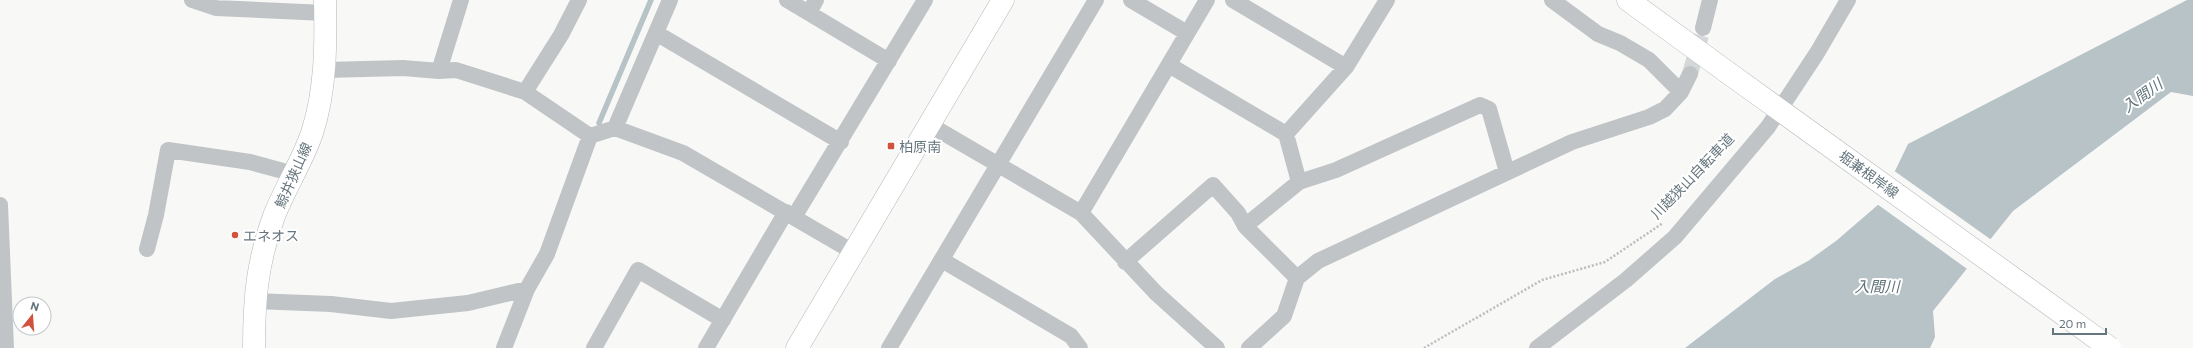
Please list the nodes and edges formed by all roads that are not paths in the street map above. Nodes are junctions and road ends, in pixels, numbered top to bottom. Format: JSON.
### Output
{"nodes":[{"id":1,"x":192,"y":0,"type":"edge"},
{"id":2,"x":461,"y":0,"type":"edge"},
{"id":3,"x":579,"y":0,"type":"edge"},
{"id":4,"x":670,"y":0,"type":"edge"},
{"id":5,"x":787,"y":0,"type":"edge"},
{"id":6,"x":925,"y":0,"type":"edge"},
{"id":7,"x":1003,"y":0,"type":"edge"},
{"id":8,"x":1096,"y":0,"type":"edge"},
{"id":9,"x":1131,"y":0,"type":"edge"},
{"id":10,"x":1207,"y":0,"type":"edge"},
{"id":11,"x":1233,"y":0,"type":"edge"},
{"id":12,"x":1387,"y":0,"type":"edge"},
{"id":13,"x":1552,"y":0,"type":"edge"},
{"id":14,"x":1628,"y":0,"type":"edge"},
{"id":15,"x":1710,"y":0,"type":"edge"},
{"id":16,"x":1848,"y":0,"type":"edge"},
{"id":17,"x":813,"y":6,"type":"edge"},
{"id":18,"x":325,"y":7,"type":"edge"},
{"id":19,"x":1703,"y":28,"type":"tunnel mouth"},
{"id":20,"x":656,"y":33,"type":"junction"},
{"id":21,"x":1187,"y":33,"type":"junction"},
{"id":22,"x":888,"y":61,"type":"junction"},
{"id":23,"x":1169,"y":65,"type":"junction"},
{"id":24,"x":1346,"y":67,"type":"junction"},
{"id":25,"x":325,"y":70,"type":"junction"},
{"id":26,"x":439,"y":71,"type":"junction"},
{"id":27,"x":1690,"y":74,"type":"tunnel mouth"},
{"id":28,"x":525,"y":92,"type":"junction"},
{"id":29,"x":1681,"y":92,"type":"junction"},
{"id":30,"x":930,"y":125,"type":"junction"},
{"id":31,"x":615,"y":128,"type":"junction"},
{"id":32,"x":1286,"y":134,"type":"junction"},
{"id":33,"x":590,"y":136,"type":"junction"},
{"id":34,"x":841,"y":142,"type":"junction"},
{"id":35,"x":997,"y":165,"type":"junction"},
{"id":36,"x":1507,"y":172,"type":"junction"},
{"id":37,"x":294,"y":174,"type":"junction"},
{"id":38,"x":1299,"y":182,"type":"junction"},
{"id":39,"x":0,"y":205,"type":"edge"},
{"id":40,"x":1081,"y":213,"type":"junction"},
{"id":41,"x":790,"y":214,"type":"junction"},
{"id":42,"x":1245,"y":226,"type":"junction"},
{"id":43,"x":147,"y":249,"type":"dead end"},
{"id":44,"x":855,"y":252,"type":"junction"},
{"id":45,"x":942,"y":260,"type":"junction"},
{"id":46,"x":1125,"y":262,"type":"junction"},
{"id":47,"x":1297,"y":278,"type":"junction"},
{"id":48,"x":527,"y":289,"type":"junction"},
{"id":49,"x":254,"y":301,"type":"junction"},
{"id":50,"x":723,"y":320,"type":"junction"},
{"id":51,"x":892,"y":347,"type":"edge"},
{"id":52,"x":6,"y":348,"type":"edge"},
{"id":53,"x":254,"y":348,"type":"edge"},
{"id":54,"x":504,"y":348,"type":"edge"},
{"id":55,"x":594,"y":348,"type":"edge"},
{"id":56,"x":706,"y":348,"type":"edge"},
{"id":57,"x":797,"y":348,"type":"edge"},
{"id":58,"x":1080,"y":348,"type":"edge"},
{"id":59,"x":1217,"y":348,"type":"edge"},
{"id":60,"x":1249,"y":348,"type":"edge"},
{"id":61,"x":1537,"y":348,"type":"edge"},
{"id":62,"x":2110,"y":348,"type":"edge"}],
"edges":[{"from":1,"to":18,"type":"street"},
{"from":2,"to":26,"type":"street"},
{"from":3,"to":28,"type":"street"},
{"from":4,"to":20,"type":"street"},
{"from":5,"to":17,"type":"street"},
{"from":6,"to":22,"type":"street"},
{"from":7,"to":30,"type":"main road"},
{"from":8,"to":35,"type":"street"},
{"from":9,"to":21,"type":"street"},
{"from":10,"to":21,"type":"street"},
{"from":11,"to":24,"type":"street"},
{"from":12,"to":24,"type":"street"},
{"from":13,"to":29,"type":"street"},
{"from":14,"to":62,"type":"main road","name":"堀兼根岸線","bridge":true},
{"from":15,"to":19,"type":"street"},
{"from":16,"to":61,"type":"street"},
{"from":17,"to":22,"type":"street"},
{"from":18,"to":25,"type":"main road","name":"鯨井狭山線"},
{"from":20,"to":31,"type":"street"},
{"from":20,"to":34,"type":"street"},
{"from":21,"to":23,"type":"street"},
{"from":22,"to":34,"type":"street"},
{"from":23,"to":32,"type":"street"},
{"from":23,"to":40,"type":"street"},
{"from":24,"to":32,"type":"street"},
{"from":25,"to":26,"type":"street"},
{"from":25,"to":37,"type":"main road","name":"鯨井狭山線"},
{"from":26,"to":28,"type":"street"},
{"from":27,"to":29,"type":"street"},
{"from":28,"to":33,"type":"street"},
{"from":29,"to":36,"type":"street"},
{"from":30,"to":35,"type":"street"},
{"from":30,"to":44,"type":"main road"},
{"from":31,"to":33,"type":"street"},
{"from":31,"to":41,"type":"street"},
{"from":32,"to":38,"type":"street"},
{"from":33,"to":48,"type":"street"},
{"from":34,"to":41,"type":"street"},
{"from":35,"to":40,"type":"street"},
{"from":35,"to":45,"type":"street"},
{"from":36,"to":38,"type":"street"},
{"from":36,"to":47,"type":"street"},
{"from":37,"to":43,"type":"street"},
{"from":37,"to":49,"type":"main road","name":"鯨井狭山線"},
{"from":38,"to":42,"type":"street"},
{"from":39,"to":52,"type":"street"},
{"from":40,"to":46,"type":"street"},
{"from":41,"to":44,"type":"street"},
{"from":41,"to":50,"type":"street"},
{"from":42,"to":46,"type":"street"},
{"from":42,"to":47,"type":"street"},
{"from":44,"to":57,"type":"main road"},
{"from":45,"to":51,"type":"street"},
{"from":45,"to":58,"type":"street"},
{"from":46,"to":59,"type":"street"},
{"from":47,"to":60,"type":"street"},
{"from":48,"to":49,"type":"street"},
{"from":48,"to":54,"type":"street"},
{"from":49,"to":53,"type":"main road","name":"鯨井狭山線"},
{"from":50,"to":55,"type":"street"},
{"from":50,"to":56,"type":"street"}]}
